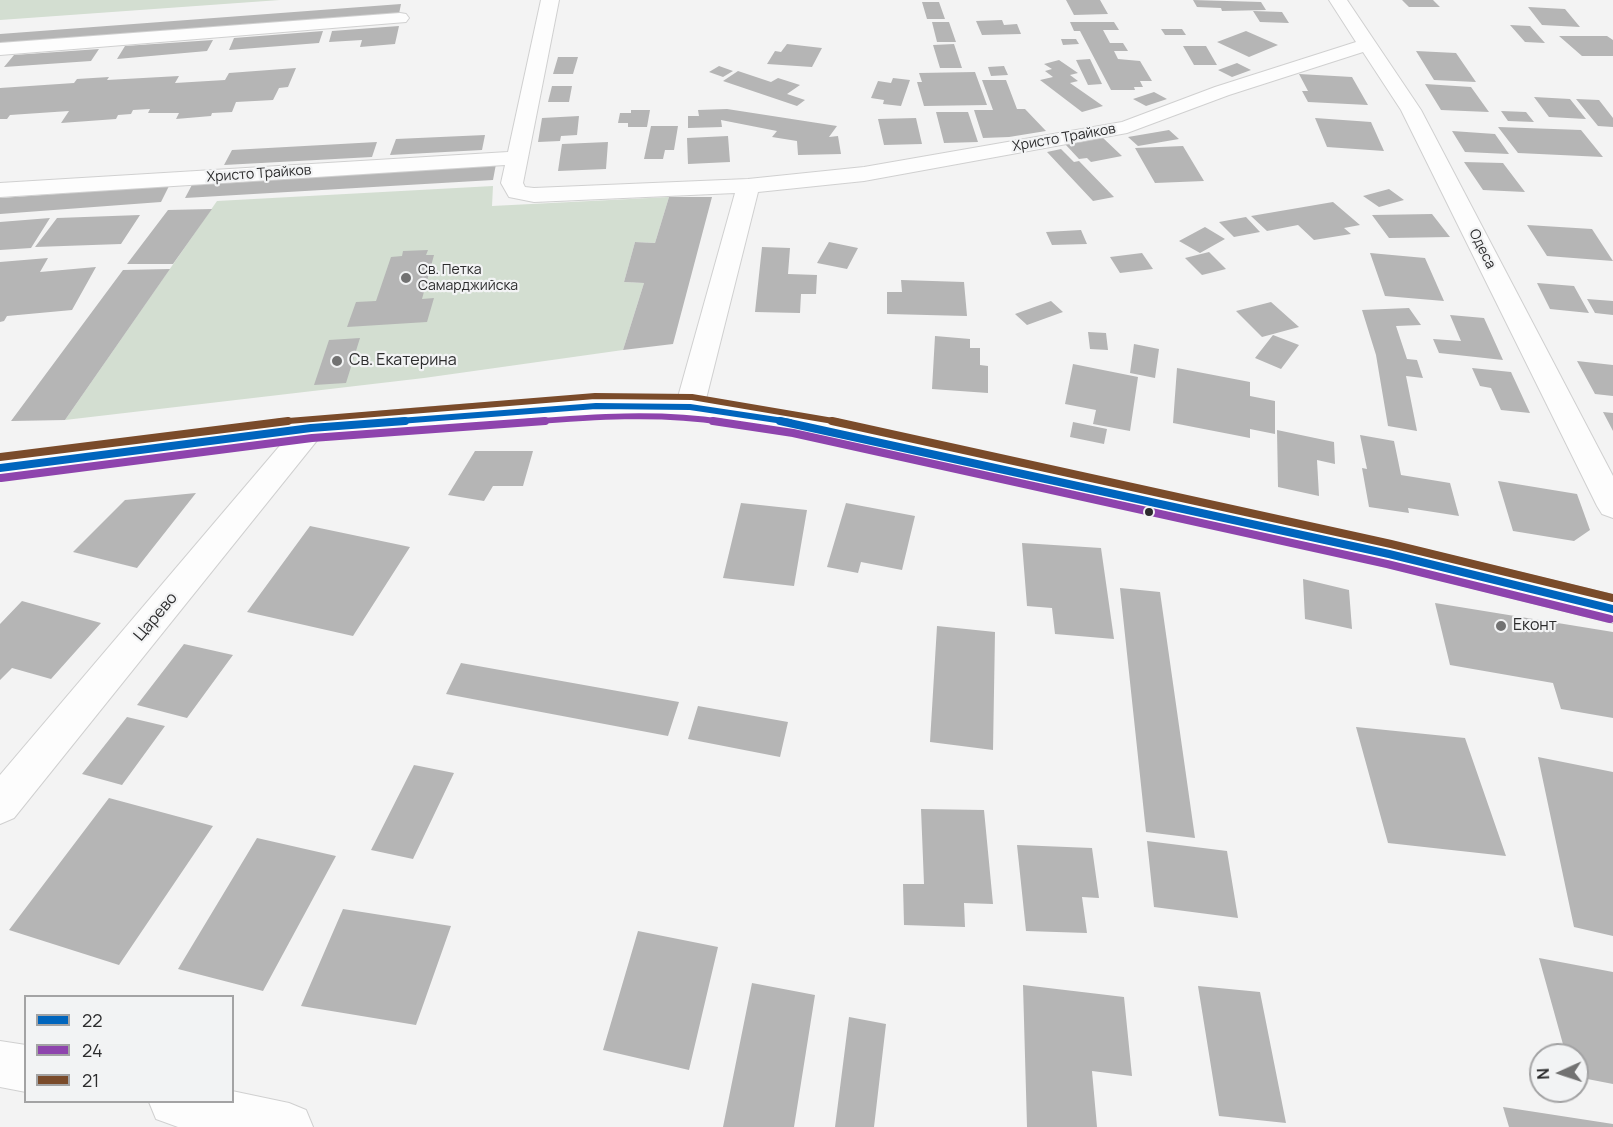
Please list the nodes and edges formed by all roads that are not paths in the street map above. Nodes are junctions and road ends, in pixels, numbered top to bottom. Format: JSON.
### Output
{"nodes":[{"id":1,"x":550,"y":0,"type":"edge"},
{"id":2,"x":1338,"y":0,"type":"edge"},
{"id":3,"x":400,"y":18,"type":"dead end"},
{"id":4,"x":1368,"y":44,"type":"junction"},
{"id":5,"x":0,"y":48,"type":"edge"},
{"id":6,"x":517,"y":158,"type":"junction"},
{"id":7,"x":748,"y":186,"type":"junction"},
{"id":8,"x":0,"y":190,"type":"edge"},
{"id":9,"x":690,"y":407,"type":"junction"},
{"id":10,"x":311,"y":428,"type":"junction"},
{"id":11,"x":0,"y":468,"type":"edge"},
{"id":12,"x":1613,"y":506,"type":"edge"},
{"id":13,"x":1613,"y":609,"type":"edge"},
{"id":14,"x":0,"y":805,"type":"edge"},
{"id":15,"x":0,"y":1064,"type":"edge"},
{"id":16,"x":24,"y":1069,"type":"edge"},
{"id":17,"x":181,"y":1103,"type":"edge"},
{"id":18,"x":289,"y":1127,"type":"edge"}],
"edges":[{"from":1,"to":6,"type":"street","name":"Христо Трайков"},
{"from":2,"to":4,"type":"street","name":"Одеса"},
{"from":3,"to":5,"type":"street"},
{"from":4,"to":7,"type":"street","name":"Христо Трайков"},
{"from":4,"to":12,"type":"street","name":"Одеса"},
{"from":6,"to":7,"type":"street","name":"Христо Трайков"},
{"from":6,"to":8,"type":"street","name":"Христо Трайков"},
{"from":7,"to":9,"type":"street"},
{"from":9,"to":10,"type":"street"},
{"from":9,"to":13,"type":"street"},
{"from":10,"to":11,"type":"street"},
{"from":10,"to":14,"type":"street","name":"Царево"},
{"from":15,"to":16,"type":"street"},
{"from":17,"to":18,"type":"street"}]}
